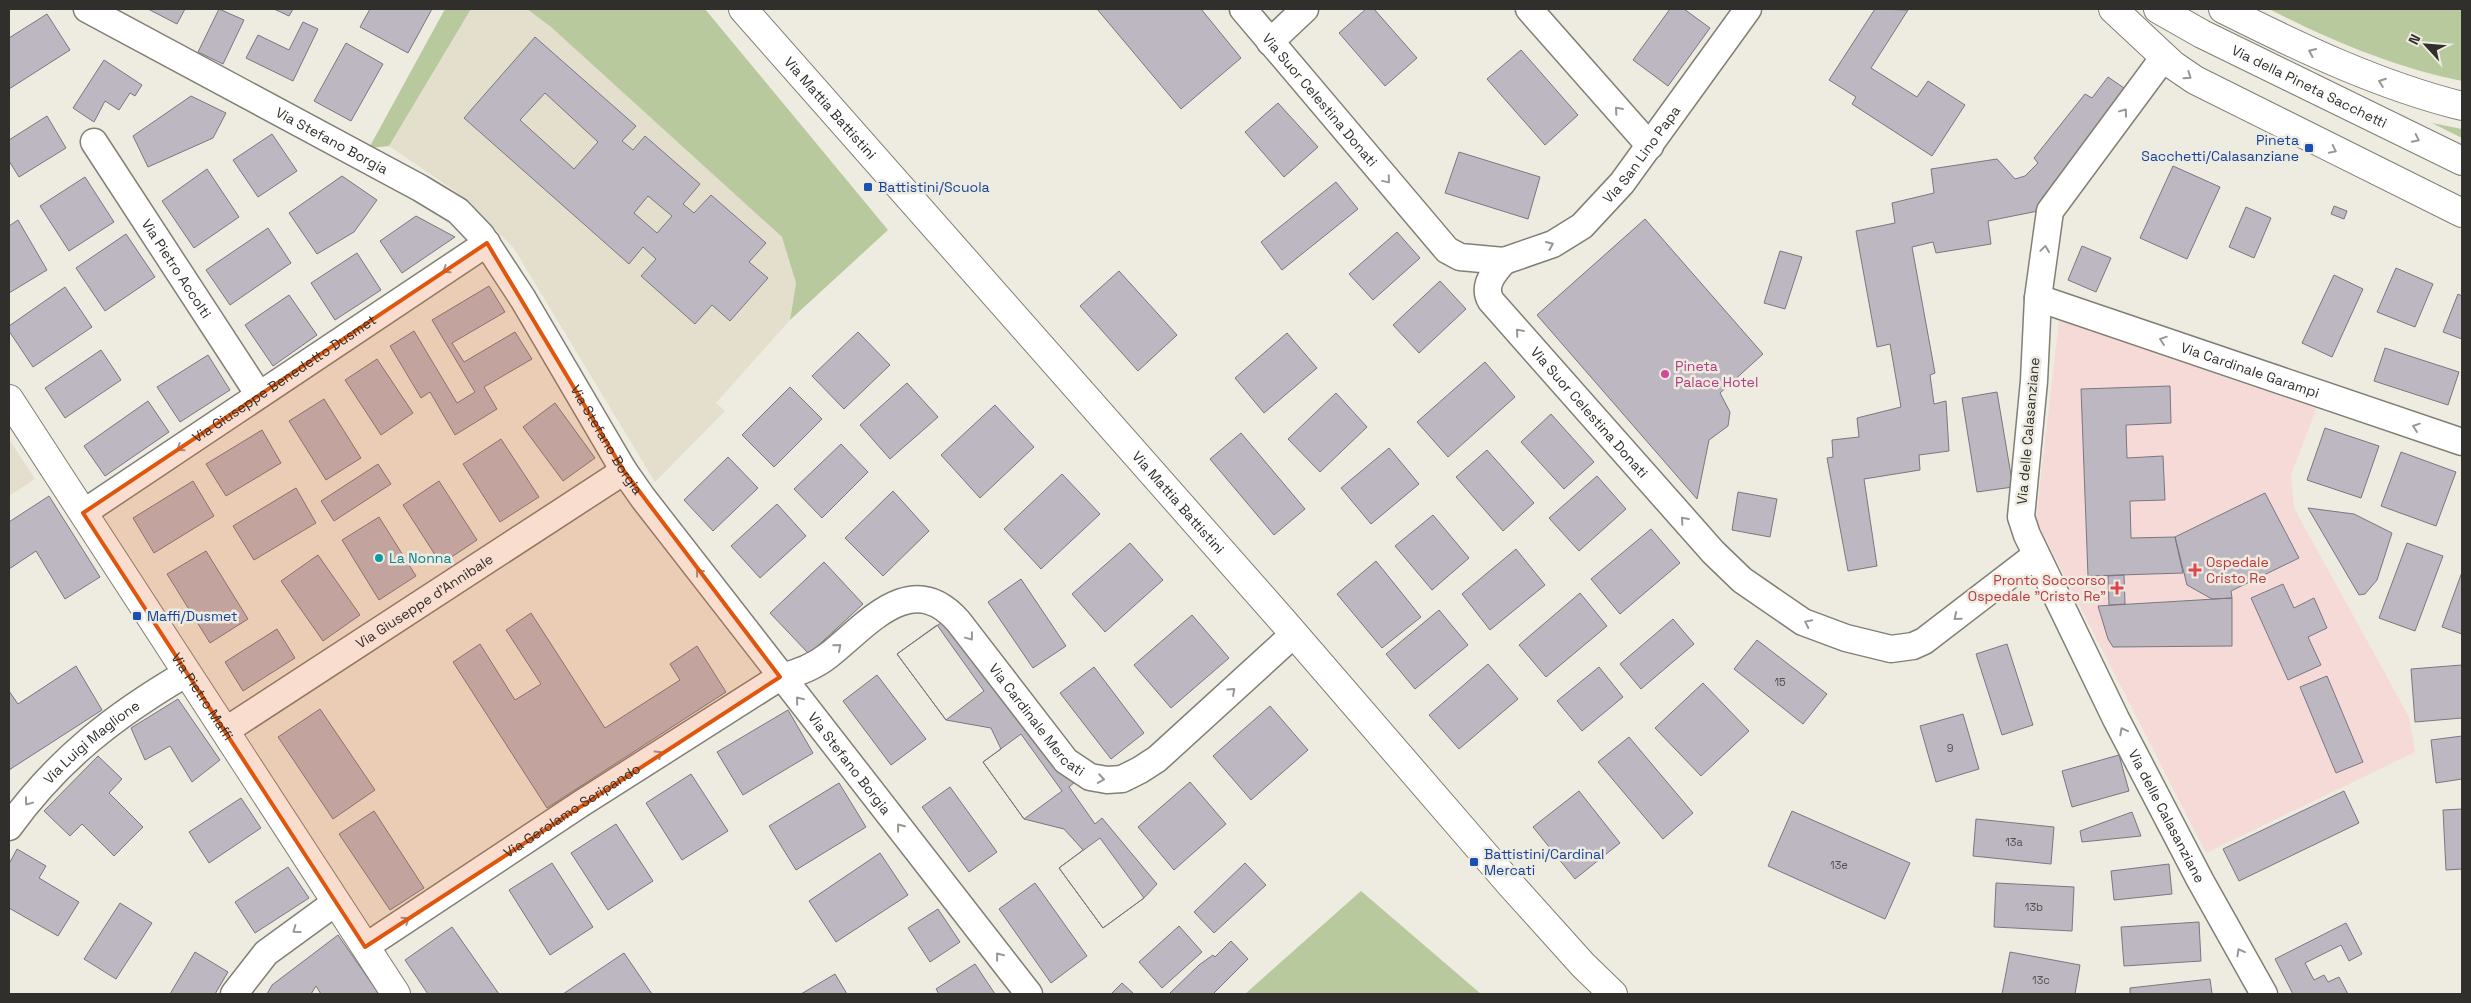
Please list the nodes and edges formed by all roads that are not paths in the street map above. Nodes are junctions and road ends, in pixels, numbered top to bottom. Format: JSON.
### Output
{"nodes":[{"id":1,"x":87,"y":9,"type":"edge"},
{"id":2,"x":743,"y":9,"type":"edge"},
{"id":3,"x":1243,"y":9,"type":"edge"},
{"id":4,"x":1305,"y":9,"type":"edge"},
{"id":5,"x":1529,"y":9,"type":"edge"},
{"id":6,"x":1748,"y":9,"type":"edge"},
{"id":7,"x":2113,"y":9,"type":"edge"},
{"id":8,"x":2158,"y":9,"type":"edge"},
{"id":9,"x":2224,"y":9,"type":"edge"},
{"id":10,"x":1270,"y":42,"type":"junction"},
{"id":11,"x":2164,"y":57,"type":"junction"},
{"id":12,"x":2462,"y":106,"type":"edge"},
{"id":13,"x":94,"y":142,"type":"dead end"},
{"id":14,"x":1650,"y":146,"type":"junction"},
{"id":15,"x":2462,"y":161,"type":"edge"},
{"id":16,"x":2462,"y":213,"type":"edge"},
{"id":17,"x":487,"y":243,"type":"junction"},
{"id":18,"x":1504,"y":261,"type":"junction"},
{"id":19,"x":2038,"y":298,"type":"junction"},
{"id":20,"x":259,"y":395,"type":"junction"},
{"id":21,"x":9,"y":400,"type":"edge"},
{"id":22,"x":2462,"y":442,"type":"edge"},
{"id":23,"x":624,"y":471,"type":"junction"},
{"id":24,"x":83,"y":513,"type":"junction"},
{"id":25,"x":2036,"y":555,"type":"junction"},
{"id":26,"x":1294,"y":634,"type":"junction"},
{"id":27,"x":187,"y":673,"type":"junction"},
{"id":28,"x":780,"y":677,"type":"junction"},
{"id":29,"x":225,"y":731,"type":"junction"},
{"id":30,"x":9,"y":828,"type":"edge"},
{"id":31,"x":336,"y":902,"type":"junction"},
{"id":32,"x":366,"y":947,"type":"junction"},
{"id":33,"x":234,"y":994,"type":"edge"},
{"id":34,"x":396,"y":994,"type":"edge"},
{"id":35,"x":1029,"y":994,"type":"edge"},
{"id":36,"x":1613,"y":994,"type":"edge"},
{"id":37,"x":2264,"y":994,"type":"edge"}],
"edges":[{"from":1,"to":17,"type":"street","name":"Via Stefano Borgia"},
{"from":2,"to":26,"type":"main road","name":"Via Mattia Battistini"},
{"from":3,"to":10,"type":"street","name":"Via Suor Celestina Donati"},
{"from":4,"to":10,"type":"street"},
{"from":14,"to":5,"type":"street","one_way":true},
{"from":6,"to":14,"type":"street","name":"Via San Lino Papa"},
{"from":7,"to":11,"type":"main road"},
{"from":8,"to":15,"type":"main road","name":"Via della Pineta Sacchetti","one_way":true},
{"from":12,"to":9,"type":"main road","one_way":true},
{"from":10,"to":18,"type":"street","name":"Via Suor Celestina Donati","one_way":true},
{"from":11,"to":16,"type":"main road","one_way":true},
{"from":19,"to":11,"type":"street","name":"Via delle Calasanziane","one_way":true},
{"from":13,"to":20,"type":"street","name":"Via Pietro Accolti"},
{"from":18,"to":14,"type":"street","name":"Via San Lino Papa","one_way":true},
{"from":17,"to":20,"type":"street","name":"Via Giuseppe Benedetto Dusmet","one_way":true},
{"from":17,"to":23,"type":"street","name":"Via Stefano Borgia"},
{"from":25,"to":18,"type":"street","name":"Via Suor Celestina Donati","one_way":true},
{"from":22,"to":19,"type":"street","name":"Via Cardinale Garampi","one_way":true},
{"from":19,"to":25,"type":"street","name":"Via delle Calasanziane"},
{"from":20,"to":24,"type":"street","name":"Via Giuseppe Benedetto Dusmet","one_way":true},
{"from":21,"to":24,"type":"main road","name":"Via Pietro Maffi"},
{"from":28,"to":23,"type":"street","name":"Via Stefano Borgia","one_way":true},
{"from":23,"to":29,"type":"street","name":"Via Giuseppe d'Annibale"},
{"from":24,"to":27,"type":"main road","name":"Via Pietro Maffi"},
{"from":37,"to":25,"type":"street","name":"Via delle Calasanziane","one_way":true},
{"from":28,"to":26,"type":"street","name":"Via Cardinale Mercati","one_way":true},
{"from":26,"to":36,"type":"main road","name":"Via Mattia Battistini"},
{"from":27,"to":29,"type":"main road","name":"Via Pietro Maffi"},
{"from":27,"to":30,"type":"street","name":"Via Luigi Maglione","one_way":true},
{"from":32,"to":28,"type":"street","name":"Via Gerolamo Seripando","one_way":true},
{"from":35,"to":28,"type":"street","name":"Via Stefano Borgia","one_way":true},
{"from":29,"to":31,"type":"main road","name":"Via Pietro Maffi"},
{"from":31,"to":32,"type":"main road","name":"Via Pietro Maffi"},
{"from":31,"to":33,"type":"street","one_way":true},
{"from":32,"to":34,"type":"main road","name":"Via Pietro Maffi"}]}
